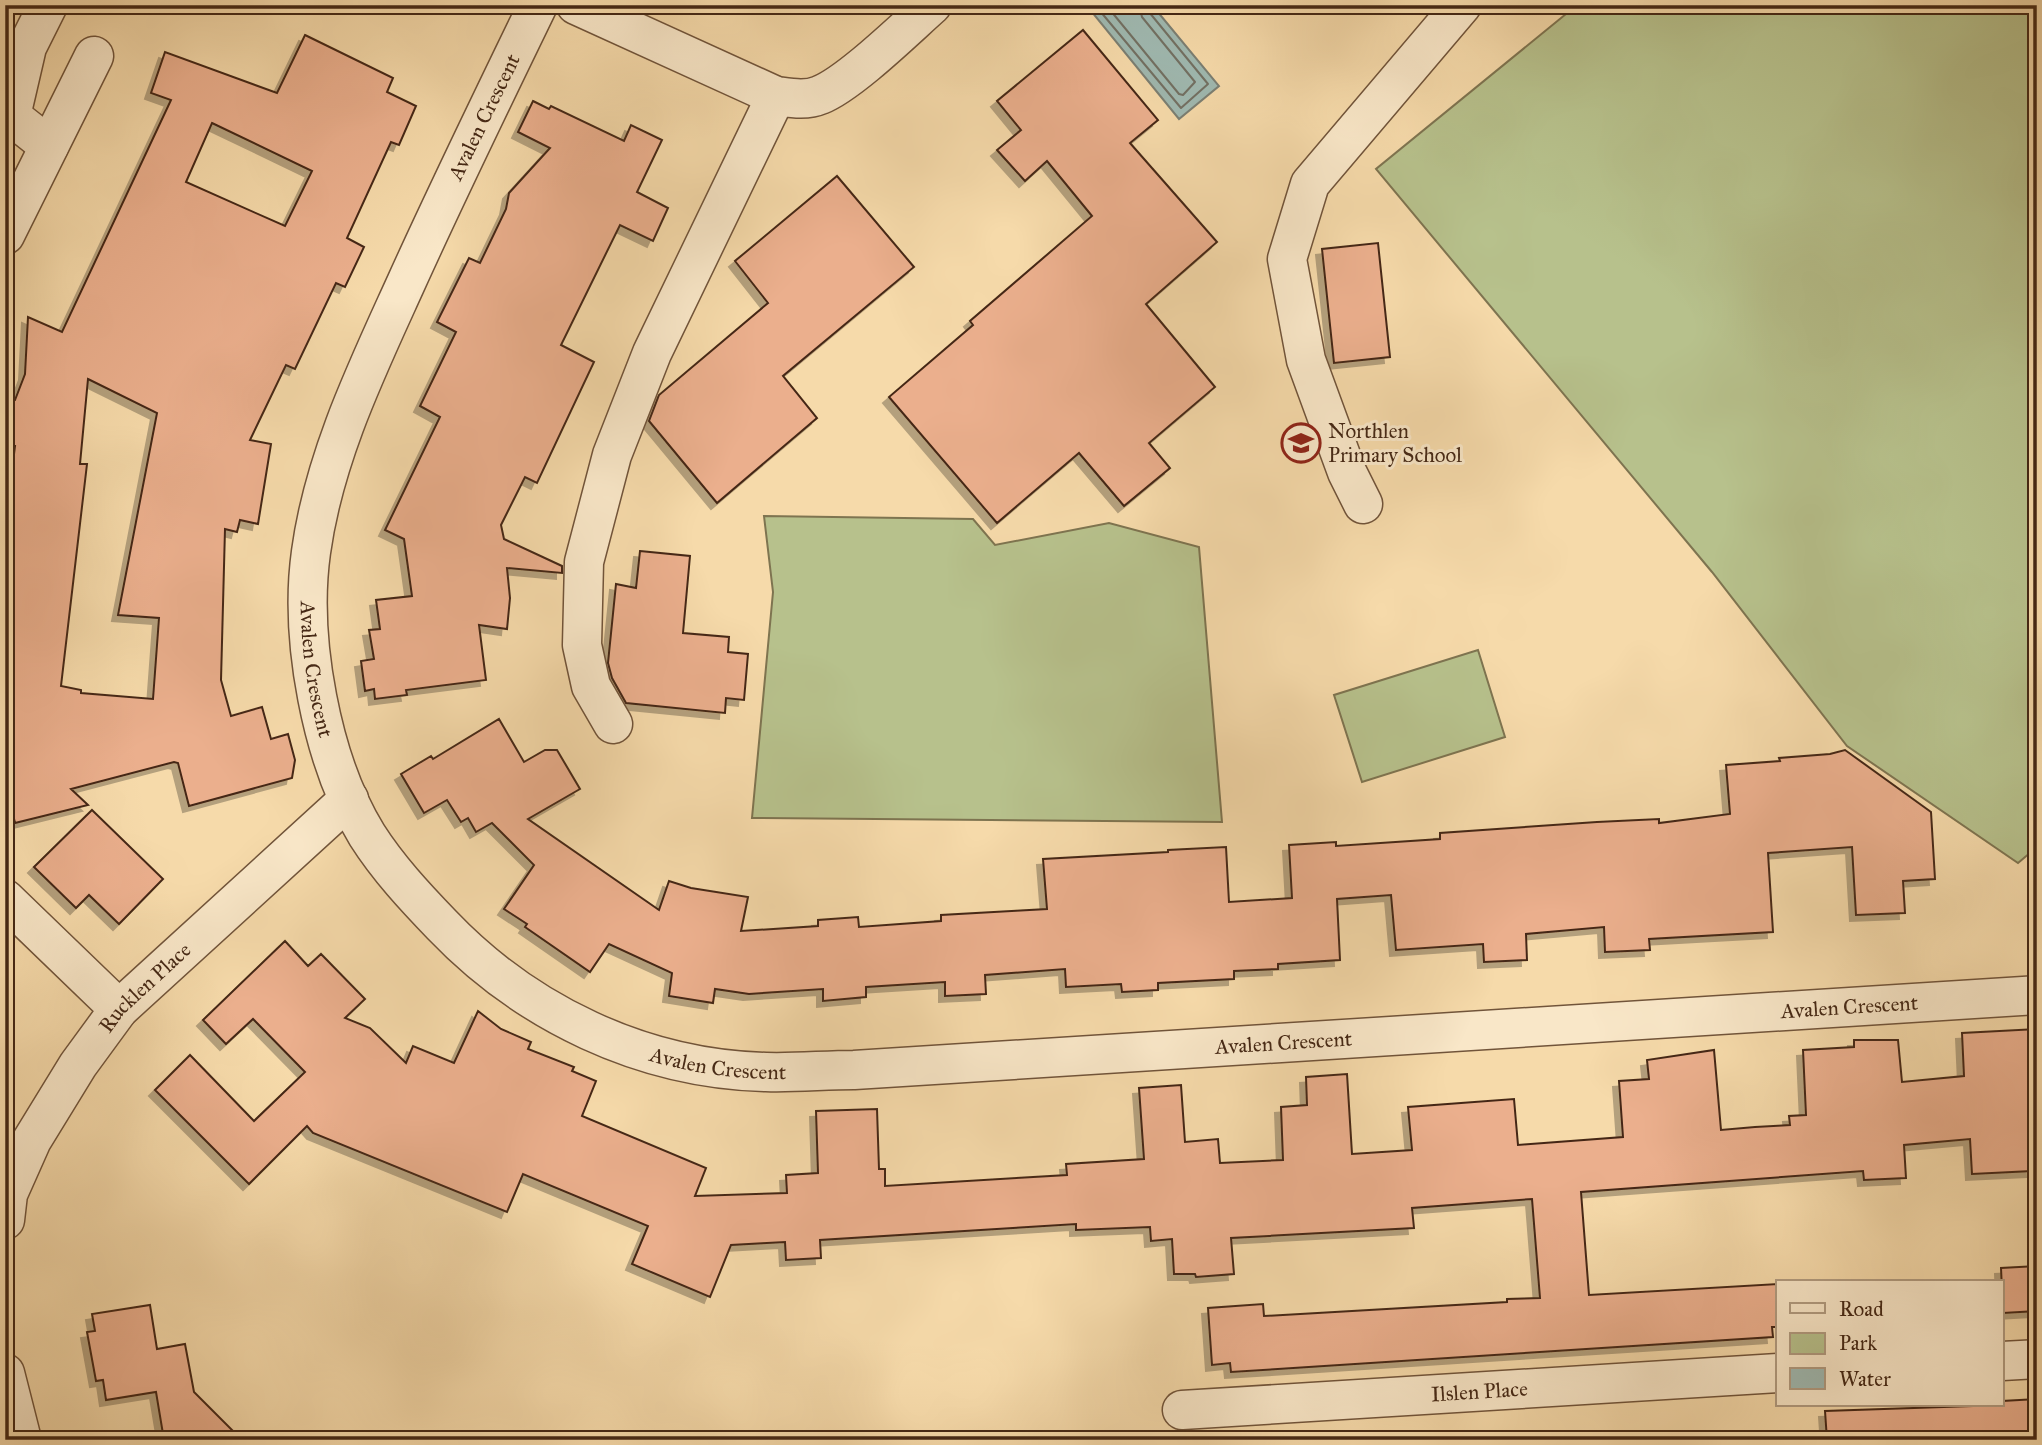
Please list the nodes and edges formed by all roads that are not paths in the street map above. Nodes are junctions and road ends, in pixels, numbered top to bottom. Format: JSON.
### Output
{"nodes":[{"id":1,"x":48,"y":5,"type":"edge"},
{"id":2,"x":538,"y":5,"type":"edge"},
{"id":3,"x":576,"y":5,"type":"edge"},
{"id":4,"x":932,"y":5,"type":"edge"},
{"id":5,"x":1462,"y":5,"type":"edge"},
{"id":6,"x":94,"y":56,"type":"dead end"},
{"id":7,"x":776,"y":96,"type":"junction"},
{"id":8,"x":8,"y":119,"type":"edge"},
{"id":9,"x":50,"y":146,"type":"junction"},
{"id":10,"x":5,"y":235,"type":"edge"},
{"id":11,"x":1363,"y":504,"type":"dead end"},
{"id":12,"x":613,"y":724,"type":"dead end"},
{"id":13,"x":349,"y":799,"type":"junction"},
{"id":14,"x":5,"y":900,"type":"edge"},
{"id":15,"x":2037,"y":995,"type":"edge"},
{"id":16,"x":118,"y":1009,"type":"junction"},
{"id":17,"x":5,"y":1220,"type":"edge"},
{"id":18,"x":2037,"y":1359,"type":"edge"},
{"id":19,"x":2004,"y":1361,"type":"edge"},
{"id":20,"x":5,"y":1373,"type":"edge"},
{"id":21,"x":1776,"y":1373,"type":"edge"},
{"id":22,"x":1182,"y":1410,"type":"dead end"},
{"id":23,"x":22,"y":1440,"type":"edge"}],
"edges":[{"from":1,"to":8,"type":"street"},
{"from":2,"to":13,"type":"street","name":"Avalen Crescent"},
{"from":3,"to":7,"type":"street"},
{"from":4,"to":7,"type":"street"},
{"from":5,"to":11,"type":"street"},
{"from":6,"to":9,"type":"street"},
{"from":7,"to":12,"type":"street"},
{"from":8,"to":9,"type":"street"},
{"from":9,"to":10,"type":"street"},
{"from":13,"to":15,"type":"street","name":"Avalen Crescent"},
{"from":13,"to":16,"type":"street","name":"Rucklen Place"},
{"from":14,"to":16,"type":"street"},
{"from":16,"to":17,"type":"street","name":"Rucklen Place"},
{"from":18,"to":19,"type":"street"},
{"from":20,"to":23,"type":"street"},
{"from":21,"to":22,"type":"street","name":"Ilslen Place"}]}
